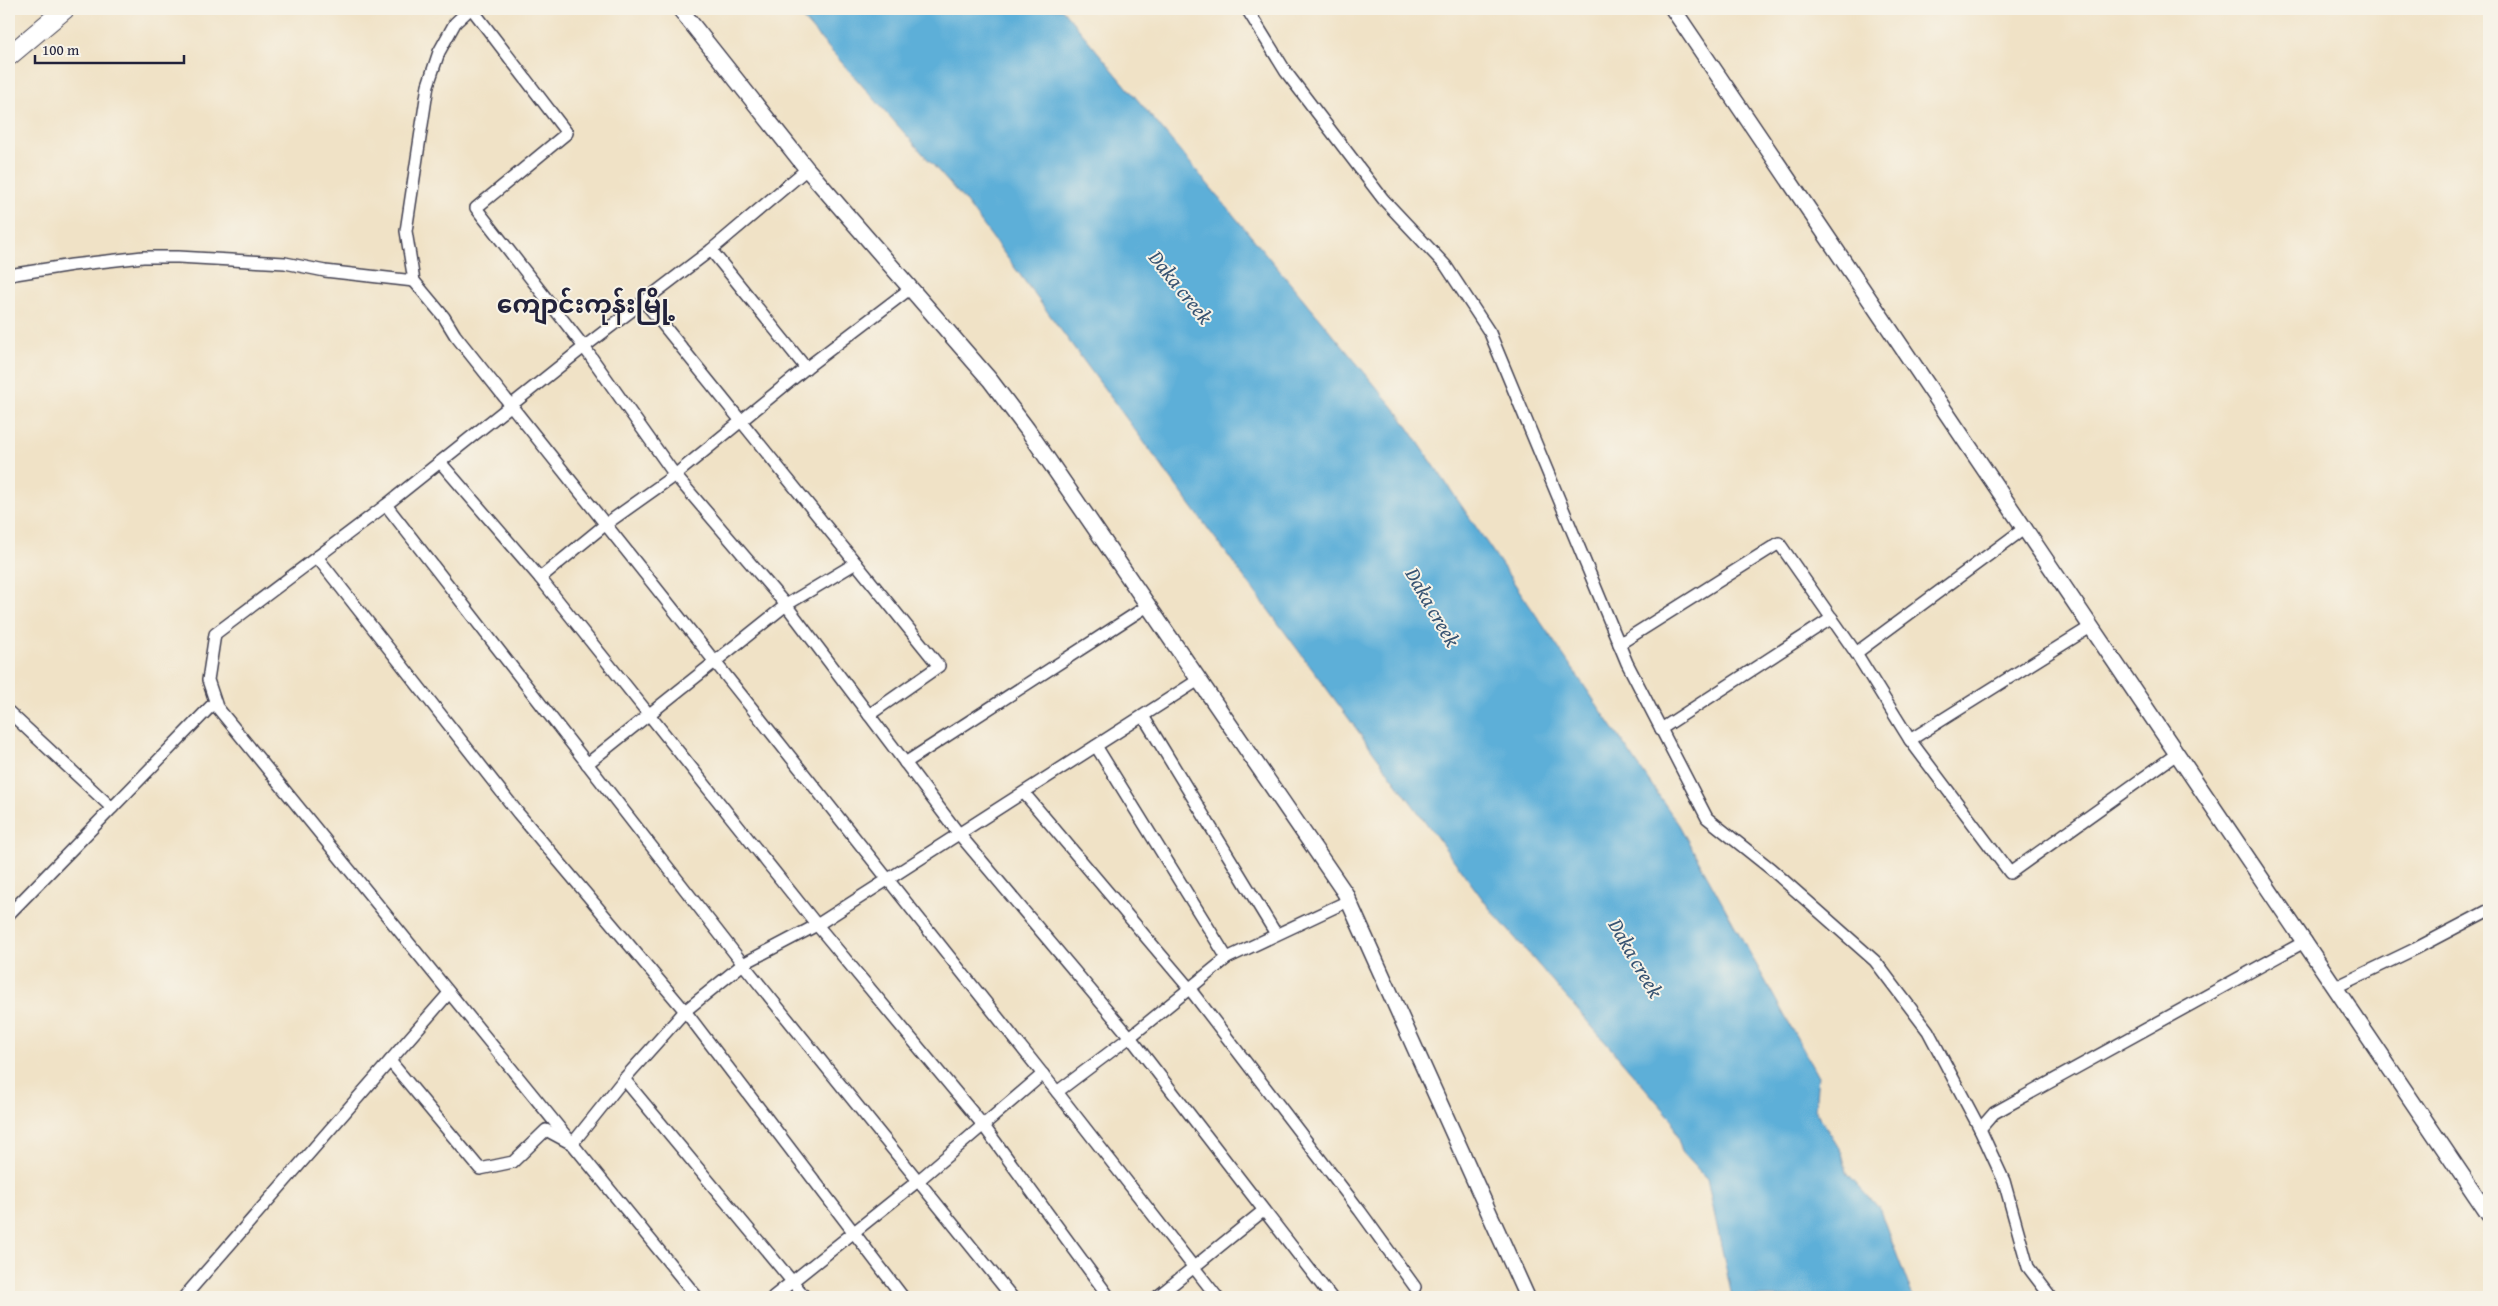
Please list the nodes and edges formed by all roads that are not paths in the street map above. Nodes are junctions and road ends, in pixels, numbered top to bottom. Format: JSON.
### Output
{"nodes":[{"id":1,"x":65,"y":9,"type":"edge"},
{"id":2,"x":471,"y":9,"type":"edge"},
{"id":3,"x":680,"y":9,"type":"edge"},
{"id":4,"x":1247,"y":9,"type":"edge"},
{"id":5,"x":1673,"y":9,"type":"edge"},
{"id":6,"x":9,"y":56,"type":"edge"},
{"id":7,"x":807,"y":169,"type":"junction"},
{"id":8,"x":711,"y":250,"type":"junction"},
{"id":9,"x":9,"y":275,"type":"edge"},
{"id":10,"x":414,"y":280,"type":"junction"},
{"id":11,"x":911,"y":288,"type":"junction"},
{"id":12,"x":644,"y":301,"type":"junction"},
{"id":13,"x":584,"y":347,"type":"junction"},
{"id":14,"x":806,"y":368,"type":"junction"},
{"id":15,"x":511,"y":404,"type":"junction"},
{"id":16,"x":742,"y":420,"type":"junction"},
{"id":17,"x":440,"y":462,"type":"junction"},
{"id":18,"x":675,"y":475,"type":"junction"},
{"id":19,"x":386,"y":505,"type":"junction"},
{"id":20,"x":606,"y":524,"type":"junction"},
{"id":21,"x":2025,"y":528,"type":"junction"},
{"id":22,"x":317,"y":557,"type":"junction"},
{"id":23,"x":856,"y":563,"type":"junction"},
{"id":24,"x":540,"y":578,"type":"junction"},
{"id":25,"x":786,"y":605,"type":"junction"},
{"id":26,"x":1149,"y":605,"type":"junction"},
{"id":27,"x":1832,"y":618,"type":"junction"},
{"id":28,"x":2092,"y":626,"type":"junction"},
{"id":29,"x":1619,"y":644,"type":"junction"},
{"id":30,"x":1856,"y":653,"type":"junction"},
{"id":31,"x":716,"y":663,"type":"junction"},
{"id":32,"x":1200,"y":679,"type":"junction"},
{"id":33,"x":215,"y":702,"type":"junction"},
{"id":34,"x":9,"y":712,"type":"edge"},
{"id":35,"x":869,"y":714,"type":"junction"},
{"id":36,"x":650,"y":716,"type":"junction"},
{"id":37,"x":1143,"y":716,"type":"junction"},
{"id":38,"x":1662,"y":729,"type":"junction"},
{"id":39,"x":1910,"y":740,"type":"junction"},
{"id":40,"x":1096,"y":746,"type":"junction"},
{"id":41,"x":2178,"y":753,"type":"junction"},
{"id":42,"x":905,"y":763,"type":"junction"},
{"id":43,"x":588,"y":764,"type":"junction"},
{"id":44,"x":1024,"y":792,"type":"junction"},
{"id":45,"x":112,"y":808,"type":"junction"},
{"id":46,"x":959,"y":834,"type":"junction"},
{"id":47,"x":888,"y":880,"type":"junction"},
{"id":48,"x":1348,"y":901,"type":"junction"},
{"id":49,"x":2489,"y":910,"type":"edge"},
{"id":50,"x":9,"y":914,"type":"edge"},
{"id":51,"x":817,"y":925,"type":"junction"},
{"id":52,"x":1276,"y":934,"type":"junction"},
{"id":53,"x":2306,"y":941,"type":"junction"},
{"id":54,"x":1227,"y":958,"type":"junction"},
{"id":55,"x":743,"y":964,"type":"junction"},
{"id":56,"x":2336,"y":986,"type":"junction"},
{"id":57,"x":1189,"y":988,"type":"junction"},
{"id":58,"x":449,"y":993,"type":"junction"},
{"id":59,"x":685,"y":1011,"type":"junction"},
{"id":60,"x":1130,"y":1037,"type":"junction"},
{"id":61,"x":390,"y":1061,"type":"junction"},
{"id":62,"x":1043,"y":1074,"type":"junction"},
{"id":63,"x":624,"y":1079,"type":"junction"},
{"id":64,"x":1057,"y":1092,"type":"junction"},
{"id":65,"x":983,"y":1125,"type":"junction"},
{"id":66,"x":1980,"y":1128,"type":"junction"},
{"id":67,"x":572,"y":1144,"type":"junction"},
{"id":68,"x":919,"y":1180,"type":"junction"},
{"id":69,"x":1264,"y":1211,"type":"junction"},
{"id":70,"x":2489,"y":1214,"type":"edge"},
{"id":71,"x":853,"y":1234,"type":"junction"},
{"id":72,"x":1193,"y":1267,"type":"junction"},
{"id":73,"x":794,"y":1282,"type":"junction"},
{"id":74,"x":1415,"y":1287,"type":"dead end"},
{"id":75,"x":184,"y":1297,"type":"edge"},
{"id":76,"x":697,"y":1297,"type":"edge"},
{"id":77,"x":773,"y":1297,"type":"edge"},
{"id":78,"x":805,"y":1297,"type":"edge"},
{"id":79,"x":903,"y":1297,"type":"edge"},
{"id":80,"x":1012,"y":1297,"type":"edge"},
{"id":81,"x":1109,"y":1297,"type":"edge"},
{"id":82,"x":1157,"y":1297,"type":"edge"},
{"id":83,"x":1217,"y":1297,"type":"edge"},
{"id":84,"x":1331,"y":1297,"type":"edge"},
{"id":85,"x":1527,"y":1297,"type":"edge"},
{"id":86,"x":2050,"y":1297,"type":"edge"}],
"edges":[{"from":1,"to":6,"type":"highway"},
{"from":2,"to":10,"type":"street"},
{"from":2,"to":13,"type":"street"},
{"from":3,"to":7,"type":"street"},
{"from":4,"to":29,"type":"street"},
{"from":5,"to":21,"type":"street"},
{"from":7,"to":8,"type":"street"},
{"from":7,"to":11,"type":"street"},
{"from":8,"to":12,"type":"street"},
{"from":8,"to":14,"type":"street"},
{"from":9,"to":10,"type":"street"},
{"from":10,"to":15,"type":"street"},
{"from":11,"to":14,"type":"street"},
{"from":11,"to":26,"type":"street"},
{"from":12,"to":13,"type":"street"},
{"from":12,"to":16,"type":"street"},
{"from":13,"to":15,"type":"street"},
{"from":13,"to":18,"type":"street"},
{"from":14,"to":16,"type":"street"},
{"from":15,"to":17,"type":"street"},
{"from":15,"to":20,"type":"street"},
{"from":16,"to":18,"type":"street"},
{"from":16,"to":23,"type":"street"},
{"from":17,"to":19,"type":"street"},
{"from":17,"to":24,"type":"street"},
{"from":18,"to":20,"type":"street"},
{"from":18,"to":25,"type":"street"},
{"from":19,"to":22,"type":"street"},
{"from":19,"to":43,"type":"street"},
{"from":20,"to":24,"type":"street"},
{"from":20,"to":31,"type":"street"},
{"from":21,"to":28,"type":"street"},
{"from":21,"to":30,"type":"street"},
{"from":22,"to":33,"type":"street"},
{"from":22,"to":59,"type":"street"},
{"from":23,"to":25,"type":"street"},
{"from":23,"to":35,"type":"street"},
{"from":24,"to":36,"type":"street"},
{"from":25,"to":31,"type":"street"},
{"from":25,"to":35,"type":"street"},
{"from":26,"to":32,"type":"street"},
{"from":26,"to":42,"type":"street"},
{"from":27,"to":29,"type":"street"},
{"from":27,"to":30,"type":"street"},
{"from":27,"to":38,"type":"street"},
{"from":28,"to":39,"type":"street"},
{"from":28,"to":41,"type":"street"},
{"from":29,"to":38,"type":"street"},
{"from":30,"to":39,"type":"street"},
{"from":31,"to":36,"type":"street"},
{"from":31,"to":47,"type":"street"},
{"from":32,"to":37,"type":"street"},
{"from":32,"to":48,"type":"street"},
{"from":33,"to":45,"type":"street"},
{"from":33,"to":58,"type":"street"},
{"from":34,"to":45,"type":"street"},
{"from":35,"to":42,"type":"street"},
{"from":36,"to":43,"type":"street"},
{"from":36,"to":51,"type":"street"},
{"from":37,"to":40,"type":"street"},
{"from":37,"to":52,"type":"street"},
{"from":38,"to":66,"type":"street"},
{"from":39,"to":41,"type":"street"},
{"from":40,"to":44,"type":"street"},
{"from":40,"to":54,"type":"street"},
{"from":41,"to":53,"type":"street"},
{"from":42,"to":46,"type":"street"},
{"from":43,"to":55,"type":"street"},
{"from":44,"to":46,"type":"street"},
{"from":44,"to":57,"type":"street"},
{"from":45,"to":50,"type":"street"},
{"from":46,"to":47,"type":"street"},
{"from":46,"to":60,"type":"street"},
{"from":47,"to":51,"type":"street"},
{"from":47,"to":62,"type":"street"},
{"from":48,"to":52,"type":"street"},
{"from":48,"to":85,"type":"street"},
{"from":49,"to":56,"type":"street"},
{"from":51,"to":55,"type":"street"},
{"from":51,"to":65,"type":"street"},
{"from":52,"to":54,"type":"street"},
{"from":53,"to":56,"type":"street"},
{"from":53,"to":66,"type":"street"},
{"from":54,"to":57,"type":"street"},
{"from":55,"to":59,"type":"street"},
{"from":55,"to":68,"type":"street"},
{"from":56,"to":70,"type":"street"},
{"from":57,"to":60,"type":"street"},
{"from":57,"to":74,"type":"street"},
{"from":58,"to":61,"type":"street"},
{"from":58,"to":67,"type":"street"},
{"from":59,"to":63,"type":"street"},
{"from":59,"to":71,"type":"street"},
{"from":60,"to":64,"type":"street"},
{"from":60,"to":69,"type":"street"},
{"from":61,"to":67,"type":"street"},
{"from":61,"to":75,"type":"street"},
{"from":62,"to":64,"type":"street"},
{"from":62,"to":65,"type":"street"},
{"from":63,"to":67,"type":"street"},
{"from":63,"to":73,"type":"street"},
{"from":64,"to":72,"type":"street"},
{"from":65,"to":68,"type":"street"},
{"from":65,"to":81,"type":"street"},
{"from":66,"to":86,"type":"street"},
{"from":67,"to":76,"type":"street"},
{"from":68,"to":71,"type":"street"},
{"from":68,"to":80,"type":"street"},
{"from":69,"to":72,"type":"street"},
{"from":69,"to":84,"type":"street"},
{"from":71,"to":73,"type":"street"},
{"from":71,"to":79,"type":"street"},
{"from":72,"to":82,"type":"street"},
{"from":72,"to":83,"type":"street"},
{"from":73,"to":77,"type":"street"},
{"from":73,"to":78,"type":"street"}]}
